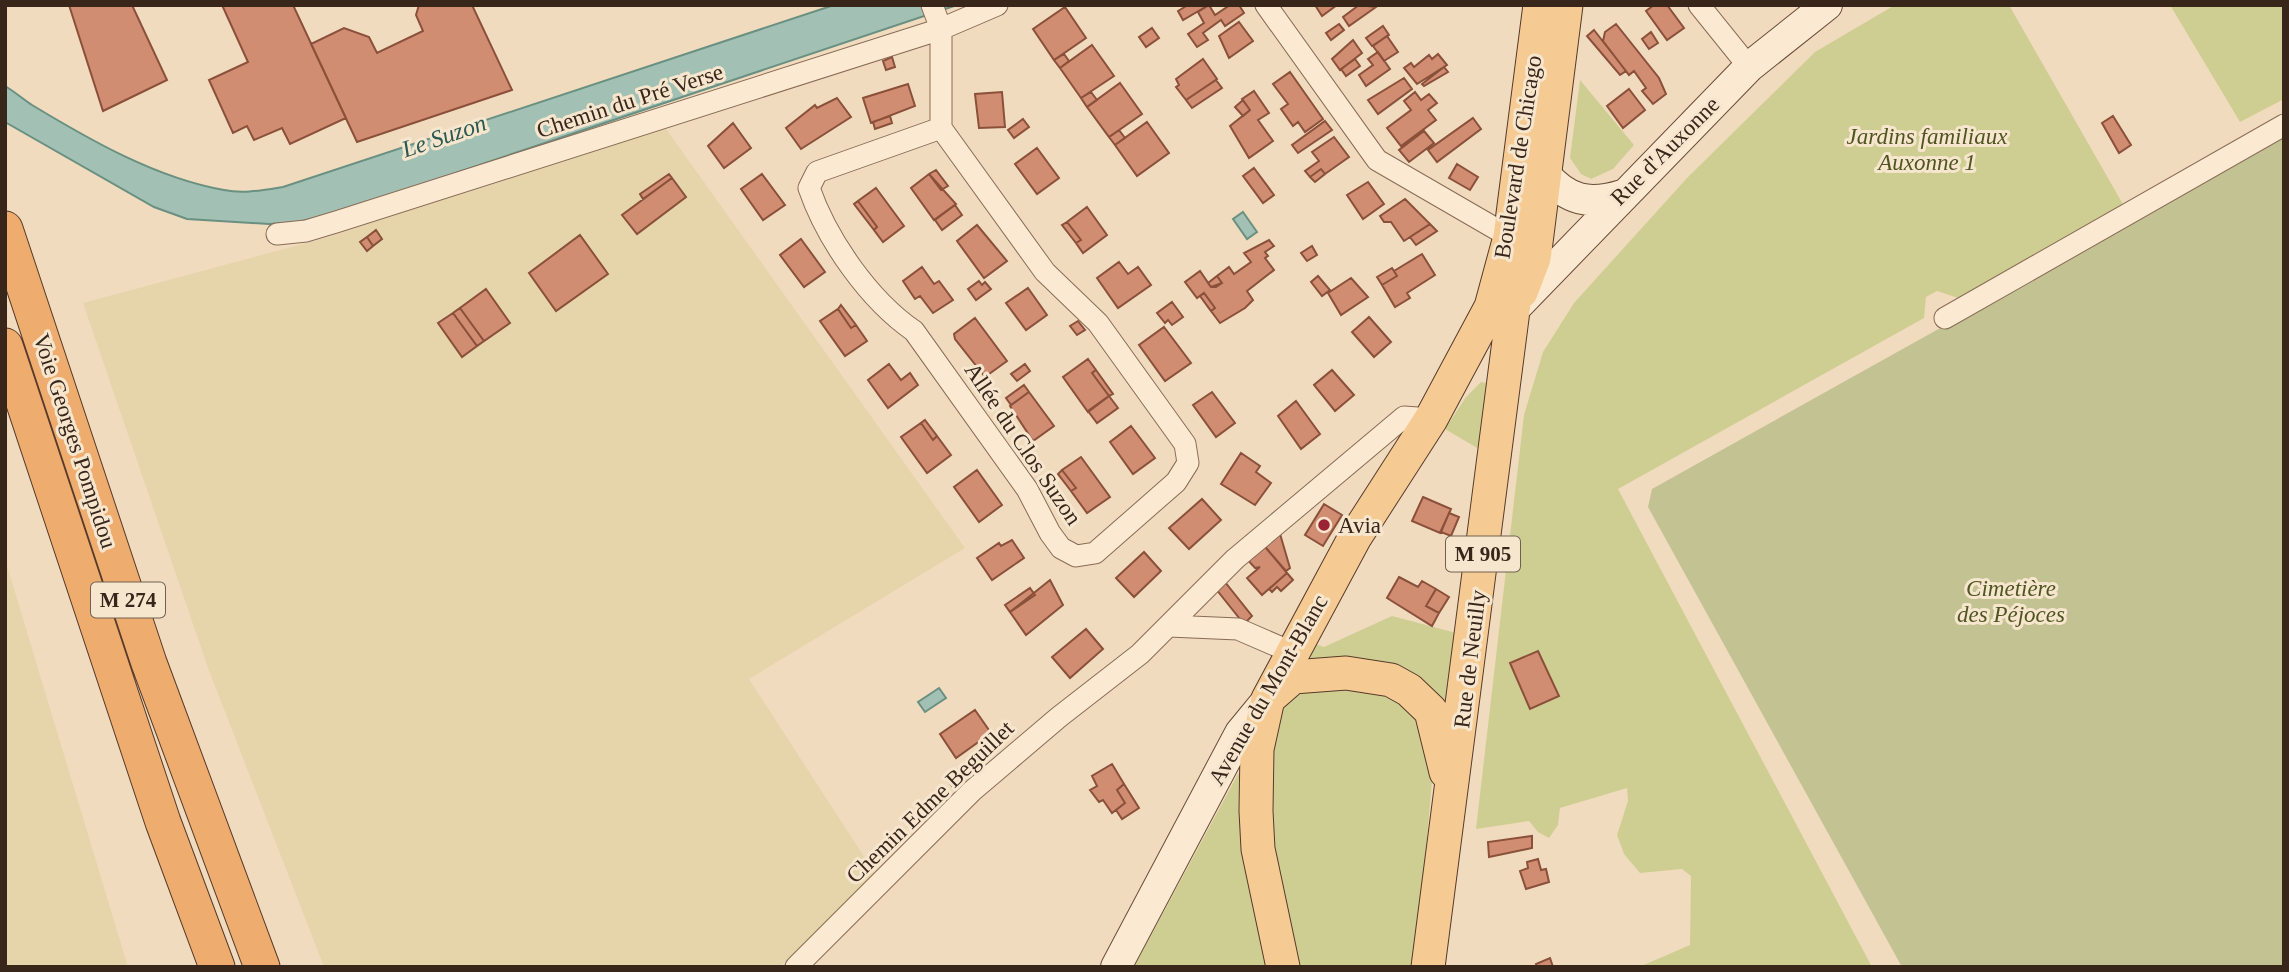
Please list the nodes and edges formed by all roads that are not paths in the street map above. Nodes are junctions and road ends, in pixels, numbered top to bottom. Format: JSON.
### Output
{"nodes":[{"id":1,"x":932,"y":5,"type":"edge"},
{"id":2,"x":997,"y":5,"type":"edge"},
{"id":3,"x":1266,"y":5,"type":"edge"},
{"id":4,"x":1540,"y":5,"type":"edge"},
{"id":5,"x":1566,"y":5,"type":"edge"},
{"id":6,"x":1699,"y":5,"type":"edge"},
{"id":7,"x":1827,"y":5,"type":"edge"},
{"id":8,"x":941,"y":29,"type":"junction"},
{"id":9,"x":1749,"y":67,"type":"junction"},
{"id":10,"x":2284,"y":125,"type":"edge"},
{"id":11,"x":941,"y":128,"type":"junction"},
{"id":12,"x":1523,"y":134,"type":"junction"},
{"id":13,"x":1545,"y":174,"type":"junction"},
{"id":14,"x":1622,"y":195,"type":"junction"},
{"id":15,"x":5,"y":229,"type":"edge"},
{"id":16,"x":277,"y":234,"type":"dead end"},
{"id":17,"x":1510,"y":237,"type":"junction"},
{"id":18,"x":1514,"y":309,"type":"junction"},
{"id":19,"x":1945,"y":318,"type":"dead end"},
{"id":20,"x":5,"y":346,"type":"edge"},
{"id":21,"x":1431,"y":419,"type":"junction"},
{"id":22,"x":1169,"y":626,"type":"junction"},
{"id":23,"x":1291,"y":652,"type":"junction"},
{"id":24,"x":1268,"y":699,"type":"junction"},
{"id":25,"x":1451,"y":800,"type":"junction"},
{"id":26,"x":217,"y":967,"type":"edge"},
{"id":27,"x":262,"y":967,"type":"edge"},
{"id":28,"x":796,"y":967,"type":"edge"},
{"id":29,"x":1116,"y":967,"type":"edge"},
{"id":30,"x":1283,"y":967,"type":"edge"},
{"id":31,"x":1428,"y":967,"type":"edge"}],
"edges":[{"from":1,"to":8,"type":"street"},
{"from":2,"to":8,"type":"street","name":"Chemin du Pré Verse"},
{"from":3,"to":17,"type":"street"},
{"from":4,"to":12,"type":"main road","name":"Boulevard de Chicago"},
{"from":5,"to":13,"type":"main road","name":"Boulevard de Chicago"},
{"from":6,"to":9,"type":"street"},
{"from":7,"to":9,"type":"main road","name":"Rue d'Auxonne"},
{"from":8,"to":11,"type":"street"},
{"from":8,"to":16,"type":"street","name":"Chemin du Pré Verse"},
{"from":9,"to":14,"type":"main road","name":"Rue d'Auxonne"},
{"from":10,"to":19,"type":"street"},
{"from":11,"to":11,"type":"street","name":"Allée du Clos Suzon"},
{"from":12,"to":17,"type":"main road","name":"Boulevard de Chicago"},
{"from":12,"to":18,"type":"main road"},
{"from":13,"to":14,"type":"main road"},
{"from":13,"to":18,"type":"main road","name":"Boulevard de Chicago"},
{"from":14,"to":18,"type":"main road","name":"Rue d'Auxonne"},
{"from":15,"to":27,"type":"highway","name":"Voie Georges Pompidou","number":"M 274"},
{"from":17,"to":21,"type":"main road","name":"Boulevard de Chicago"},
{"from":18,"to":21,"type":"main road"},
{"from":18,"to":25,"type":"main road","name":"Rue de Neuilly","number":"M 905"},
{"from":20,"to":26,"type":"highway","name":"Voie Georges Pompidou","number":"M 274"},
{"from":21,"to":22,"type":"street","name":"Chemin Edme Beguillet"},
{"from":21,"to":23,"type":"main road","name":"Avenue du Mont-Blanc"},
{"from":22,"to":23,"type":"street"},
{"from":22,"to":28,"type":"street","name":"Chemin Edme Beguillet"},
{"from":23,"to":24,"type":"main road","name":"Avenue du Mont-Blanc"},
{"from":24,"to":25,"type":"main road"},
{"from":24,"to":29,"type":"main road","name":"Avenue du Mont-Blanc"},
{"from":24,"to":30,"type":"main road"},
{"from":25,"to":31,"type":"main road","name":"Rue de Neuilly","number":"M 905"}]}
